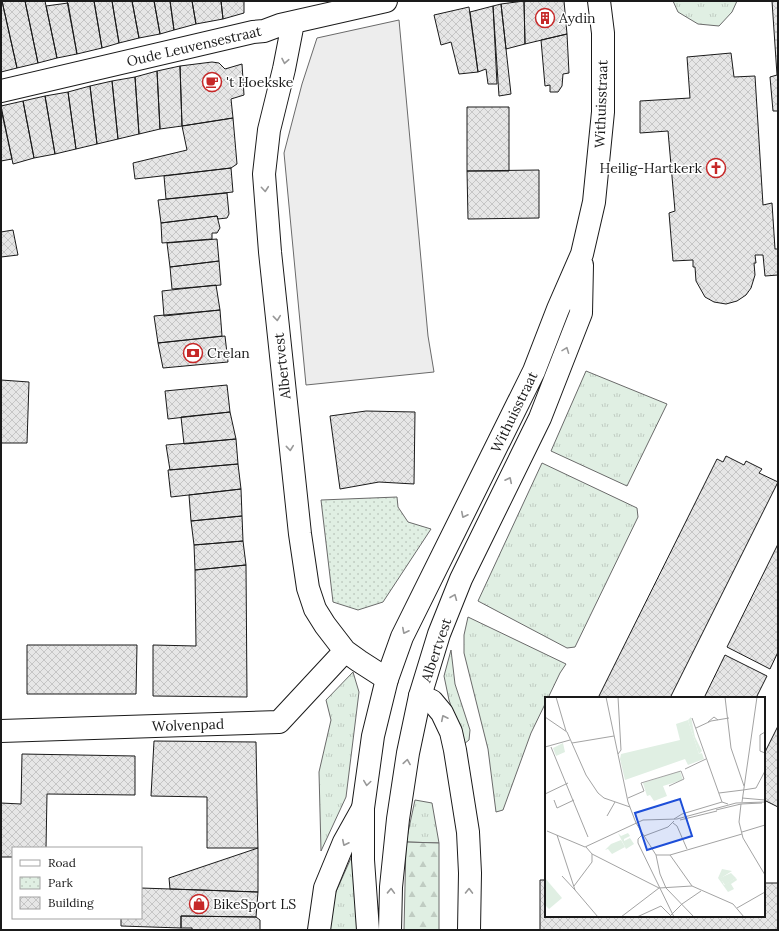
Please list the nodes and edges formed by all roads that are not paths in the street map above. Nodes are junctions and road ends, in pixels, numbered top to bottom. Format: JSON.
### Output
{"nodes":[{"id":1,"x":386,"y":1,"type":"edge"},
{"id":2,"x":599,"y":1,"type":"edge"},
{"id":3,"x":319,"y":9,"type":"edge"},
{"id":4,"x":292,"y":23,"type":"junction"},
{"id":5,"x":1,"y":91,"type":"edge"},
{"id":6,"x":582,"y":254,"type":"junction"},
{"id":7,"x":552,"y":386,"type":"joint"},
{"id":8,"x":345,"y":651,"type":"junction"},
{"id":9,"x":387,"y":679,"type":"junction"},
{"id":10,"x":420,"y":696,"type":"junction"},
{"id":11,"x":1,"y":731,"type":"edge"},
{"id":12,"x":363,"y":808,"type":"junction"},
{"id":13,"x":319,"y":930,"type":"edge"},
{"id":14,"x":368,"y":930,"type":"edge"},
{"id":15,"x":390,"y":930,"type":"edge"},
{"id":16,"x":469,"y":930,"type":"edge"}],
"edges":[{"from":1,"to":3,"type":"street","name":"Oude Leuvensestraat"},
{"from":2,"to":6,"type":"street","name":"Withuisstraat"},
{"from":3,"to":4,"type":"street","name":"Oude Leuvensestraat"},
{"from":4,"to":5,"type":"street","name":"Oude Leuvensestraat"},
{"from":4,"to":8,"type":"street","name":"Albertvest","one_way":true},
{"from":7,"to":6,"type":"street","name":"Withuisstraat","one_way":true},
{"from":6,"to":9,"type":"street","name":"Withuisstraat","one_way":true},
{"from":10,"to":7,"type":"street","name":"Albertvest","one_way":true},
{"from":8,"to":9,"type":"street","name":"Albertvest"},
{"from":8,"to":11,"type":"street","name":"Wolvenpad"},
{"from":9,"to":12,"type":"street","one_way":true},
{"from":15,"to":10,"type":"street","name":"Albertvest","one_way":true},
{"from":16,"to":10,"type":"street","name":"Albertvest","one_way":true},
{"from":12,"to":13,"type":"street","one_way":true},
{"from":12,"to":14,"type":"street"}]}
